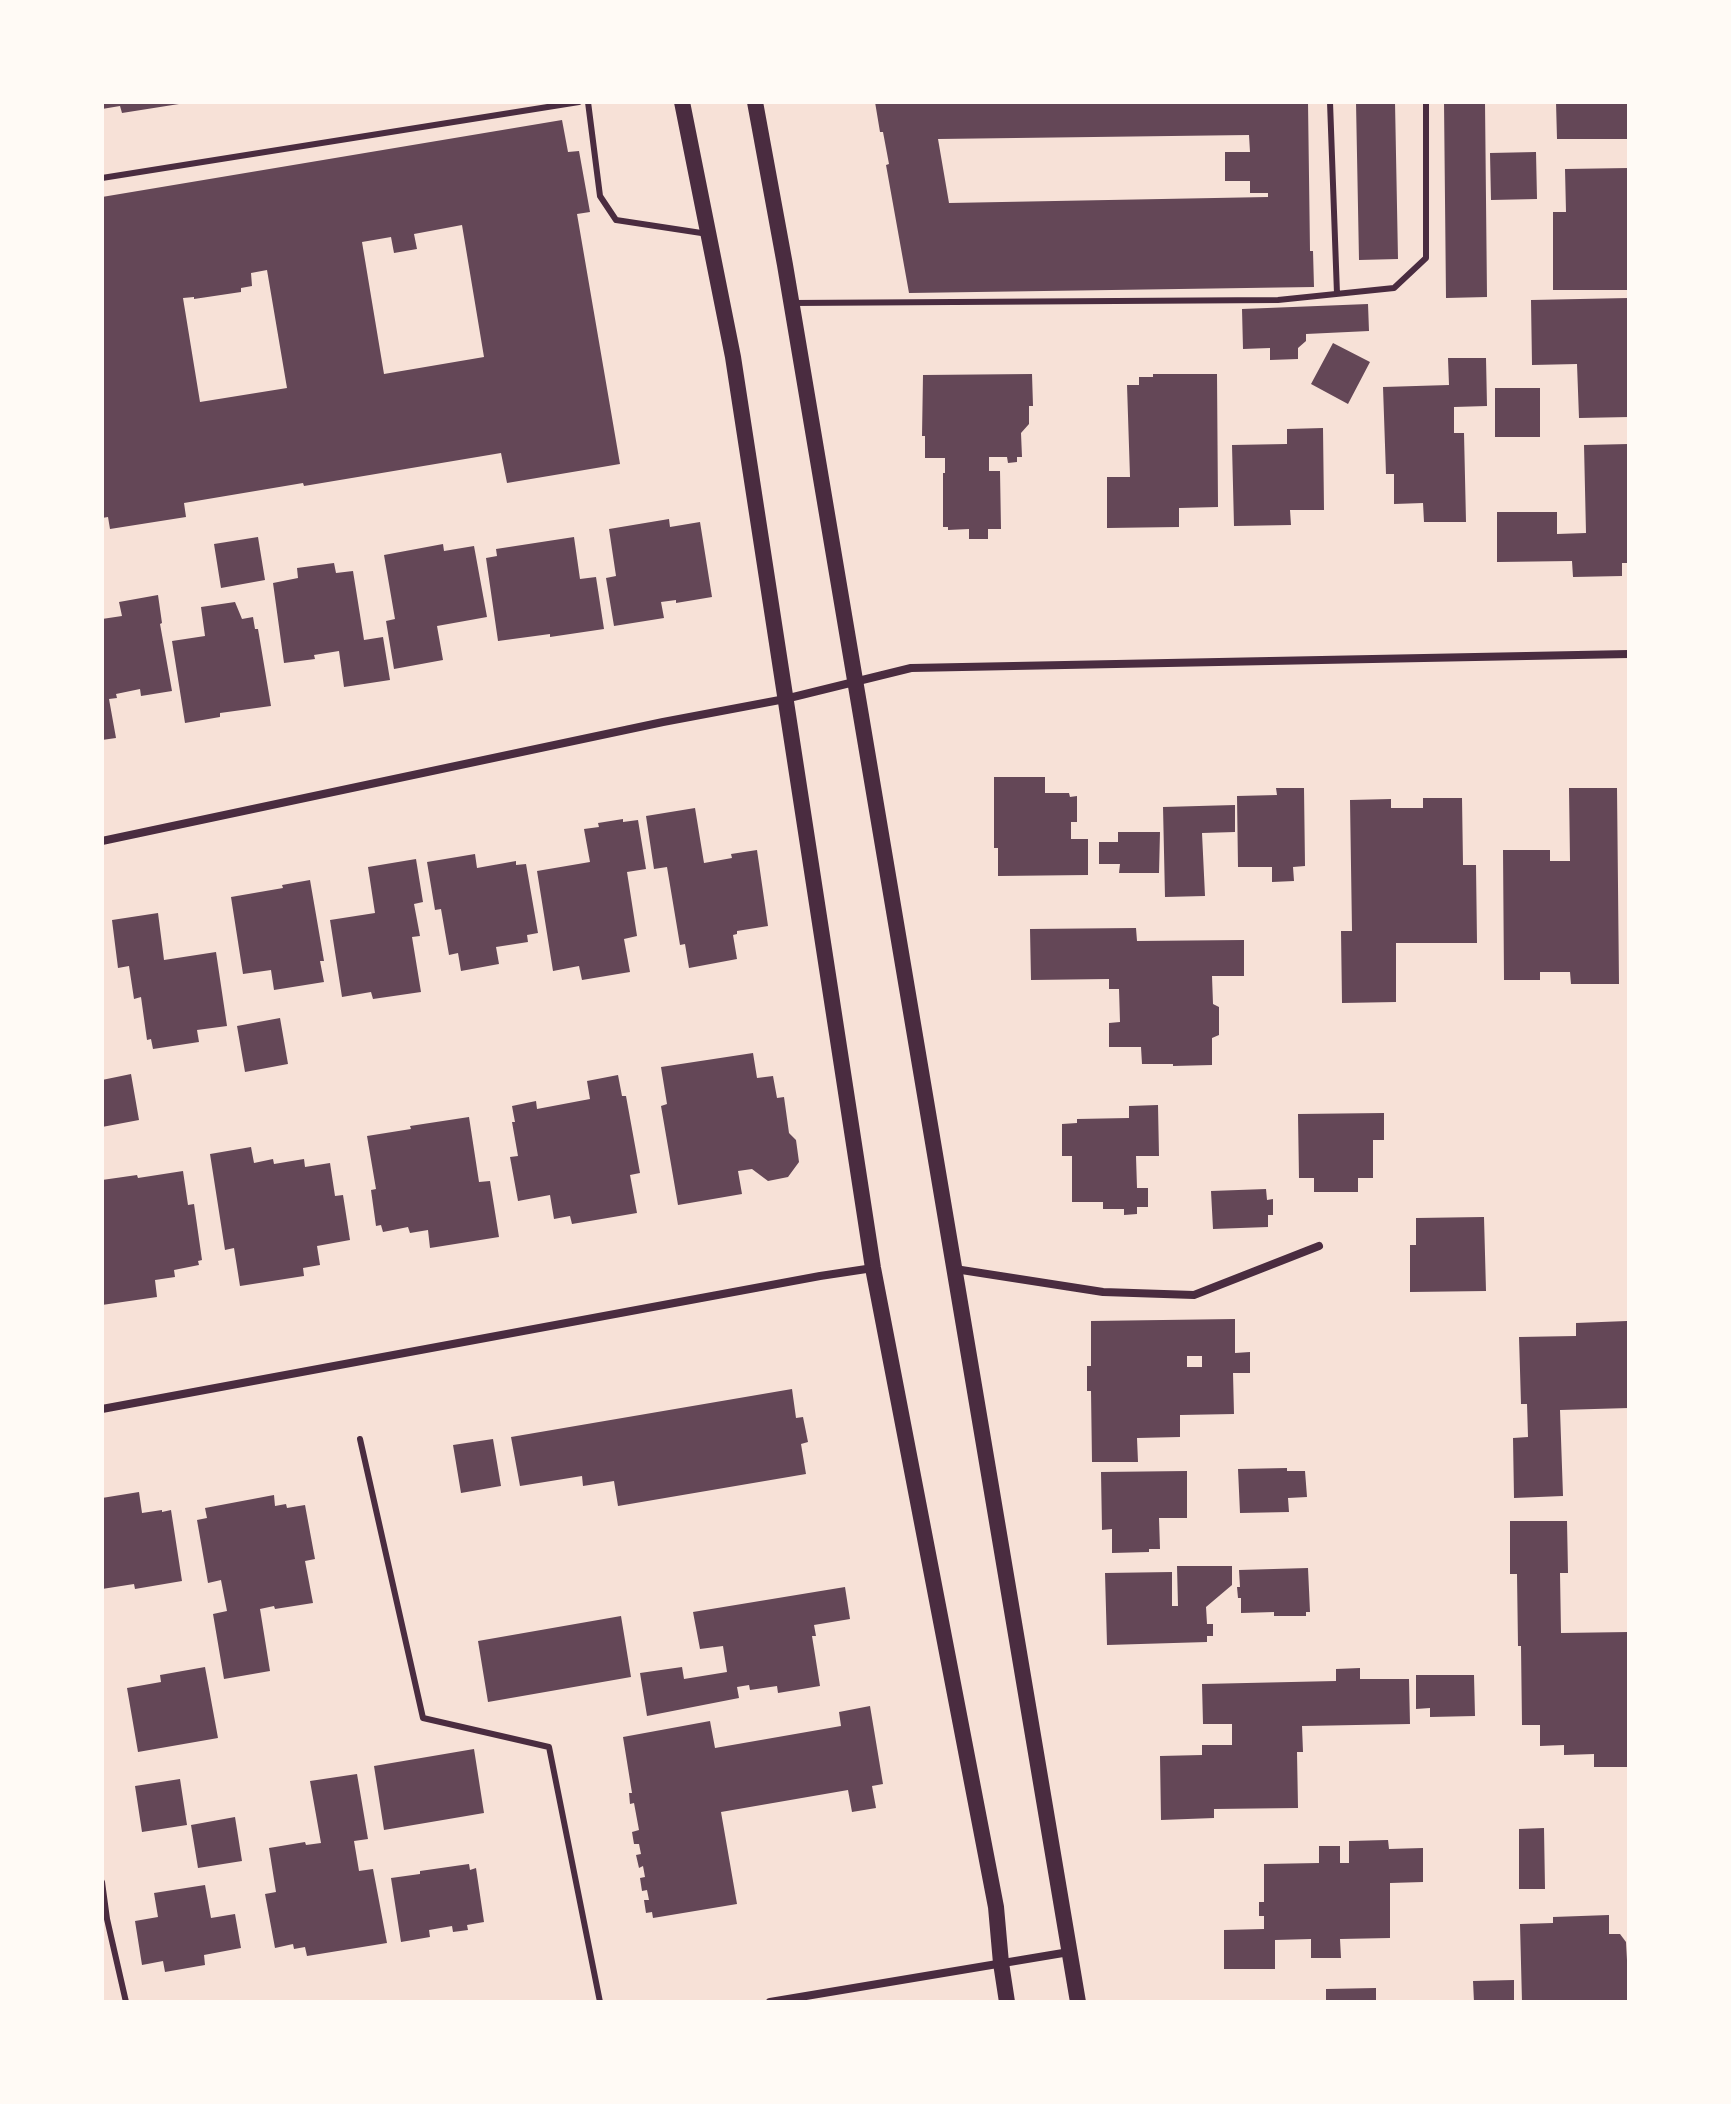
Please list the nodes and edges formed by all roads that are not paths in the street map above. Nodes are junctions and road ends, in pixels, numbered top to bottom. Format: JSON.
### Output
{"nodes":[{"id":1,"x":579,"y":102,"type":"edge"},
{"id":2,"x":588,"y":102,"type":"edge"},
{"id":3,"x":682,"y":102,"type":"edge"},
{"id":4,"x":755,"y":102,"type":"edge"},
{"id":5,"x":1330,"y":102,"type":"edge"},
{"id":6,"x":1426,"y":102,"type":"edge"},
{"id":7,"x":102,"y":178,"type":"edge"},
{"id":8,"x":708,"y":234,"type":"junction"},
{"id":9,"x":1337,"y":294,"type":"junction"},
{"id":10,"x":792,"y":303,"type":"junction"},
{"id":11,"x":1629,"y":654,"type":"edge"},
{"id":12,"x":855,"y":682,"type":"junction"},
{"id":13,"x":785,"y":699,"type":"junction"},
{"id":14,"x":102,"y":841,"type":"edge"},
{"id":15,"x":1319,"y":1246,"type":"dead end"},
{"id":16,"x":873,"y":1268,"type":"junction"},
{"id":17,"x":954,"y":1269,"type":"junction"},
{"id":18,"x":102,"y":1409,"type":"edge"},
{"id":19,"x":360,"y":1439,"type":"dead end"},
{"id":20,"x":102,"y":1882,"type":"edge"},
{"id":21,"x":1069,"y":1952,"type":"junction"},
{"id":22,"x":1001,"y":1963,"type":"junction"},
{"id":23,"x":126,"y":2002,"type":"edge"},
{"id":24,"x":600,"y":2002,"type":"edge"},
{"id":25,"x":770,"y":2002,"type":"edge"},
{"id":26,"x":1007,"y":2002,"type":"edge"},
{"id":27,"x":1078,"y":2002,"type":"edge"}],
"edges":[{"from":1,"to":7,"type":"lane"},
{"from":2,"to":8,"type":"lane"},
{"from":3,"to":8,"type":"main road"},
{"from":4,"to":10,"type":"main road"},
{"from":5,"to":9,"type":"lane"},
{"from":6,"to":9,"type":"lane"},
{"from":8,"to":13,"type":"main road"},
{"from":9,"to":10,"type":"lane"},
{"from":10,"to":12,"type":"main road"},
{"from":11,"to":12,"type":"street"},
{"from":12,"to":13,"type":"street"},
{"from":12,"to":17,"type":"main road"},
{"from":13,"to":14,"type":"street"},
{"from":13,"to":16,"type":"main road"},
{"from":15,"to":17,"type":"street"},
{"from":16,"to":18,"type":"street"},
{"from":16,"to":22,"type":"main road"},
{"from":17,"to":21,"type":"main road"},
{"from":19,"to":24,"type":"lane"},
{"from":20,"to":23,"type":"lane"},
{"from":21,"to":22,"type":"street"},
{"from":21,"to":27,"type":"main road"},
{"from":22,"to":25,"type":"street"},
{"from":22,"to":26,"type":"main road"}]}
